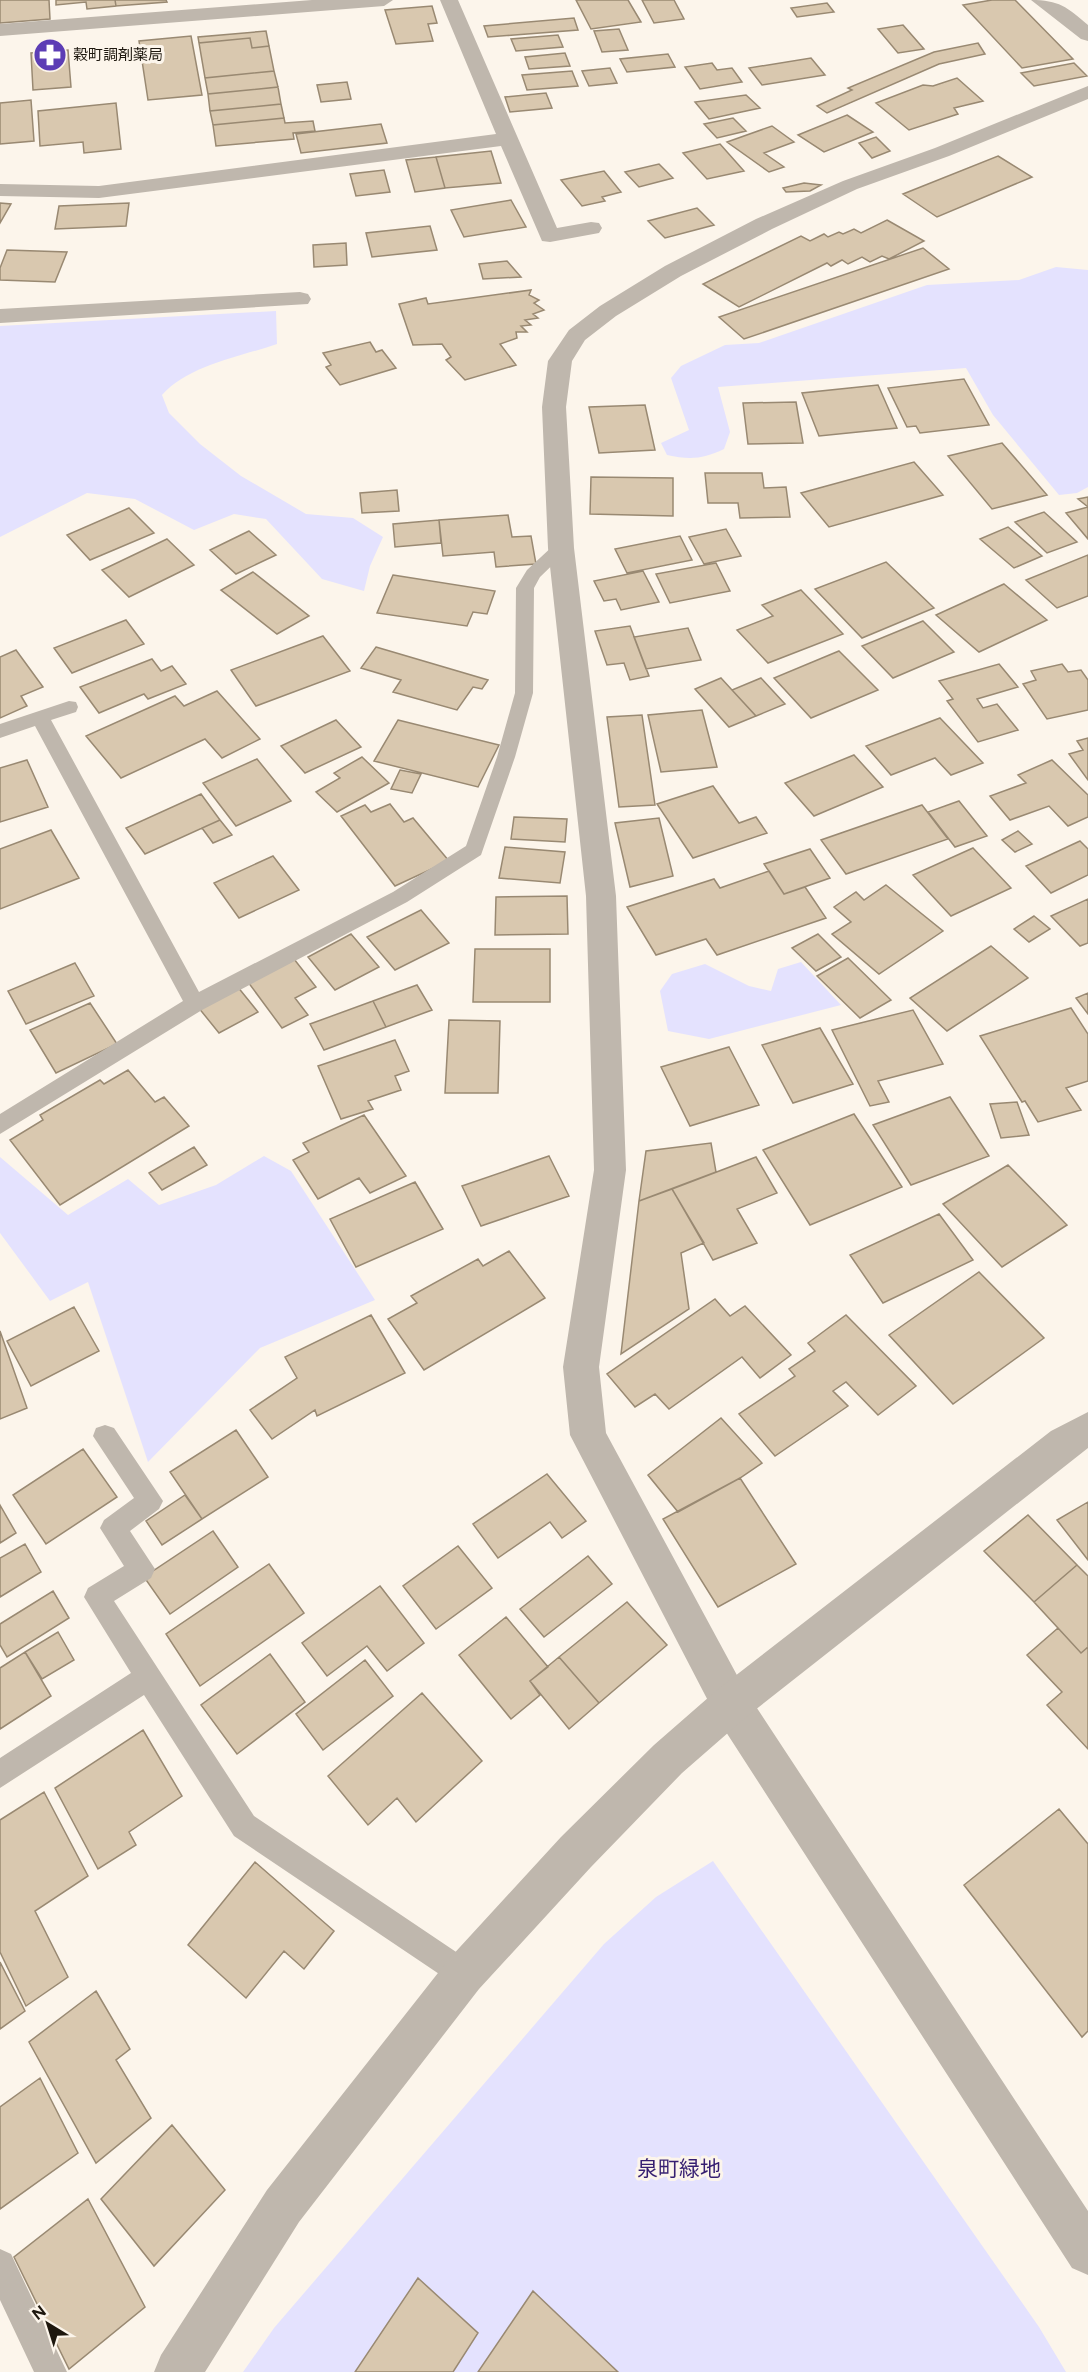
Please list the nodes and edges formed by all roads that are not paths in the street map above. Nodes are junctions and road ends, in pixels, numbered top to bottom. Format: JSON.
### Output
{"nodes":[{"id":1,"x":384,"y":0,"type":"edge"},
{"id":2,"x":449,"y":0,"type":"edge"},
{"id":3,"x":1040,"y":0,"type":"edge"},
{"id":4,"x":0,"y":30,"type":"edge"},
{"id":5,"x":1088,"y":35,"type":"edge"},
{"id":6,"x":1088,"y":92,"type":"edge"},
{"id":7,"x":507,"y":139,"type":"junction"},
{"id":8,"x":0,"y":190,"type":"edge"},
{"id":9,"x":591,"y":228,"type":"dead end"},
{"id":10,"x":300,"y":299,"type":"dead end"},
{"id":11,"x":0,"y":316,"type":"edge"},
{"id":12,"x":561,"y":548,"type":"junction"},
{"id":13,"x":69,"y":707,"type":"dead end"},
{"id":14,"x":40,"y":718,"type":"junction"},
{"id":15,"x":0,"y":731,"type":"edge"},
{"id":16,"x":195,"y":1004,"type":"junction"},
{"id":17,"x":0,"y":1125,"type":"edge"},
{"id":18,"x":1088,"y":1428,"type":"edge"},
{"id":19,"x":105,"y":1436,"type":"dead end"},
{"id":20,"x":148,"y":1677,"type":"junction"},
{"id":21,"x":731,"y":1704,"type":"junction"},
{"id":22,"x":0,"y":1774,"type":"edge"},
{"id":23,"x":464,"y":1974,"type":"junction"},
{"id":24,"x":1088,"y":2252,"type":"edge"},
{"id":25,"x":0,"y":2265,"type":"edge"},
{"id":26,"x":51,"y":2372,"type":"edge"},
{"id":27,"x":178,"y":2372,"type":"edge"}],
"edges":[{"from":1,"to":4,"type":"street"},
{"from":2,"to":7,"type":"street"},
{"from":3,"to":5,"type":"street"},
{"from":6,"to":12,"type":"street"},
{"from":7,"to":8,"type":"street"},
{"from":7,"to":9,"type":"street"},
{"from":10,"to":11,"type":"street"},
{"from":12,"to":16,"type":"lane"},
{"from":12,"to":21,"type":"street"},
{"from":13,"to":14,"type":"lane"},
{"from":14,"to":15,"type":"lane"},
{"from":14,"to":16,"type":"lane"},
{"from":16,"to":17,"type":"lane"},
{"from":18,"to":21,"type":"street"},
{"from":19,"to":20,"type":"lane"},
{"from":20,"to":22,"type":"lane"},
{"from":20,"to":23,"type":"lane"},
{"from":21,"to":23,"type":"street"},
{"from":21,"to":24,"type":"street"},
{"from":23,"to":27,"type":"street"},
{"from":25,"to":26,"type":"lane"}]}
